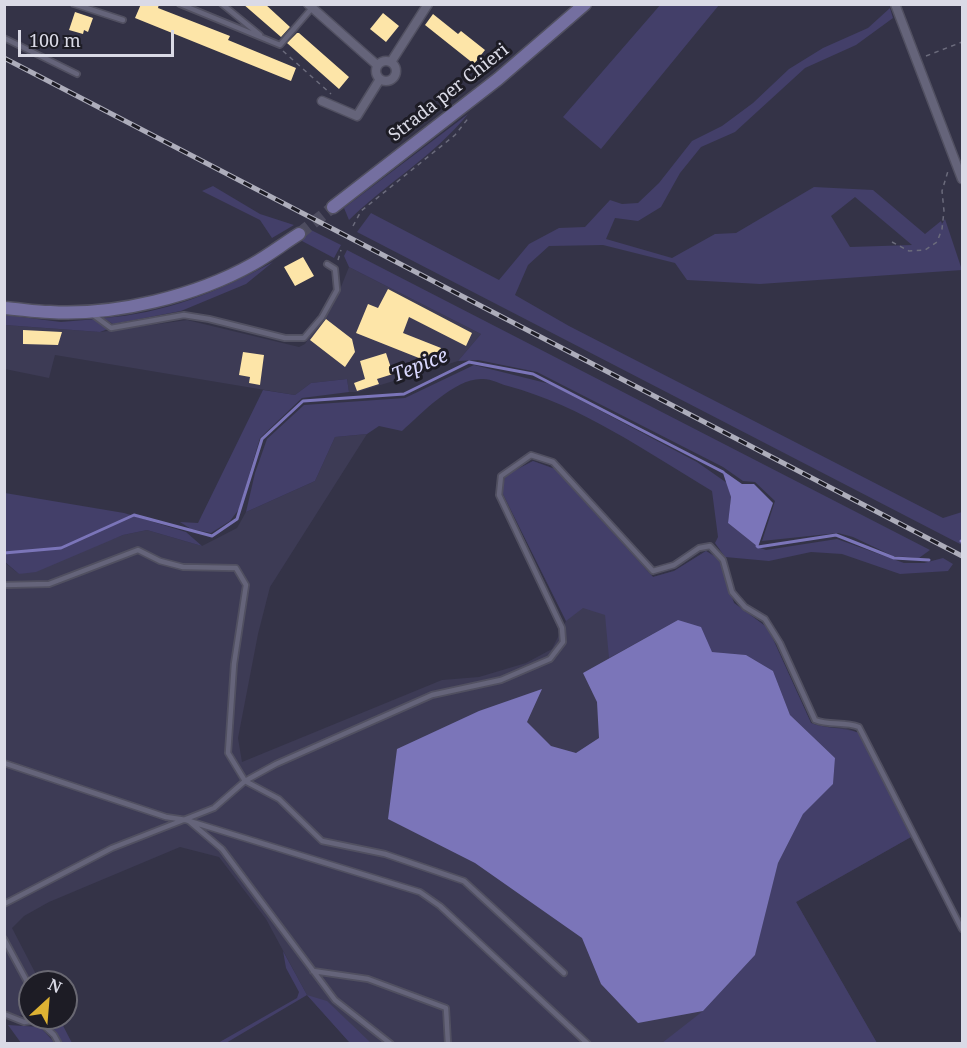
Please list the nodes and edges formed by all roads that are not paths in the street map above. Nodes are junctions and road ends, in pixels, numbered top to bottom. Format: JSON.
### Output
{"nodes":[{"id":1,"x":74,"y":4,"type":"edge"},
{"id":2,"x":180,"y":4,"type":"edge"},
{"id":3,"x":222,"y":4,"type":"edge"},
{"id":4,"x":428,"y":4,"type":"edge"},
{"id":5,"x":585,"y":4,"type":"edge"},
{"id":6,"x":895,"y":4,"type":"edge"},
{"id":7,"x":310,"y":6,"type":"edge"},
{"id":8,"x":123,"y":20,"type":"dead end"},
{"id":9,"x":4,"y":38,"type":"edge"},
{"id":10,"x":265,"y":38,"type":"junction"},
{"id":11,"x":391,"y":62,"type":"junction"},
{"id":12,"x":377,"y":65,"type":"junction"},
{"id":13,"x":77,"y":74,"type":"dead end"},
{"id":14,"x":380,"y":80,"type":"junction"},
{"id":15,"x":322,"y":100,"type":"dead end"},
{"id":16,"x":963,"y":178,"type":"edge"},
{"id":17,"x":333,"y":207,"type":"tunnel mouth"},
{"id":18,"x":298,"y":234,"type":"tunnel mouth"},
{"id":19,"x":327,"y":264,"type":"dead end"},
{"id":20,"x":4,"y":308,"type":"edge"},
{"id":21,"x":88,"y":311,"type":"junction"},
{"id":22,"x":4,"y":585,"type":"edge"},
{"id":23,"x":4,"y":763,"type":"edge"},
{"id":24,"x":245,"y":781,"type":"junction"},
{"id":25,"x":186,"y":820,"type":"junction"},
{"id":26,"x":4,"y":904,"type":"edge"},
{"id":27,"x":963,"y":928,"type":"edge"},
{"id":28,"x":4,"y":939,"type":"edge"},
{"id":29,"x":21,"y":970,"type":"edge"},
{"id":30,"x":314,"y":971,"type":"junction"},
{"id":31,"x":564,"y":973,"type":"dead end"},
{"id":32,"x":4,"y":1014,"type":"edge"},
{"id":33,"x":18,"y":1020,"type":"edge"},
{"id":34,"x":48,"y":1030,"type":"edge"},
{"id":35,"x":58,"y":1044,"type":"edge"},
{"id":36,"x":392,"y":1044,"type":"edge"},
{"id":37,"x":448,"y":1044,"type":"edge"},
{"id":38,"x":588,"y":1044,"type":"edge"}],
"edges":[{"from":1,"to":8,"type":"lane"},
{"from":2,"to":10,"type":"lane"},
{"from":3,"to":10,"type":"lane"},
{"from":4,"to":11,"type":"street"},
{"from":5,"to":17,"type":"main road","name":"Strada per Chieri"},
{"from":6,"to":16,"type":"street"},
{"from":7,"to":10,"type":"lane"},
{"from":7,"to":12,"type":"street"},
{"from":9,"to":13,"type":"lane"},
{"from":11,"to":12,"type":"street"},
{"from":11,"to":14,"type":"street"},
{"from":12,"to":14,"type":"street"},
{"from":14,"to":15,"type":"street"},
{"from":18,"to":21,"type":"main road"},
{"from":19,"to":21,"type":"lane"},
{"from":20,"to":21,"type":"main road"},
{"from":22,"to":24,"type":"lane"},
{"from":23,"to":25,"type":"lane"},
{"from":24,"to":25,"type":"lane"},
{"from":24,"to":27,"type":"lane"},
{"from":24,"to":31,"type":"lane"},
{"from":25,"to":26,"type":"lane"},
{"from":25,"to":30,"type":"lane"},
{"from":25,"to":38,"type":"lane"},
{"from":28,"to":29,"type":"lane"},
{"from":30,"to":36,"type":"lane"},
{"from":30,"to":37,"type":"lane"},
{"from":32,"to":33,"type":"lane"},
{"from":34,"to":35,"type":"lane"}]}
